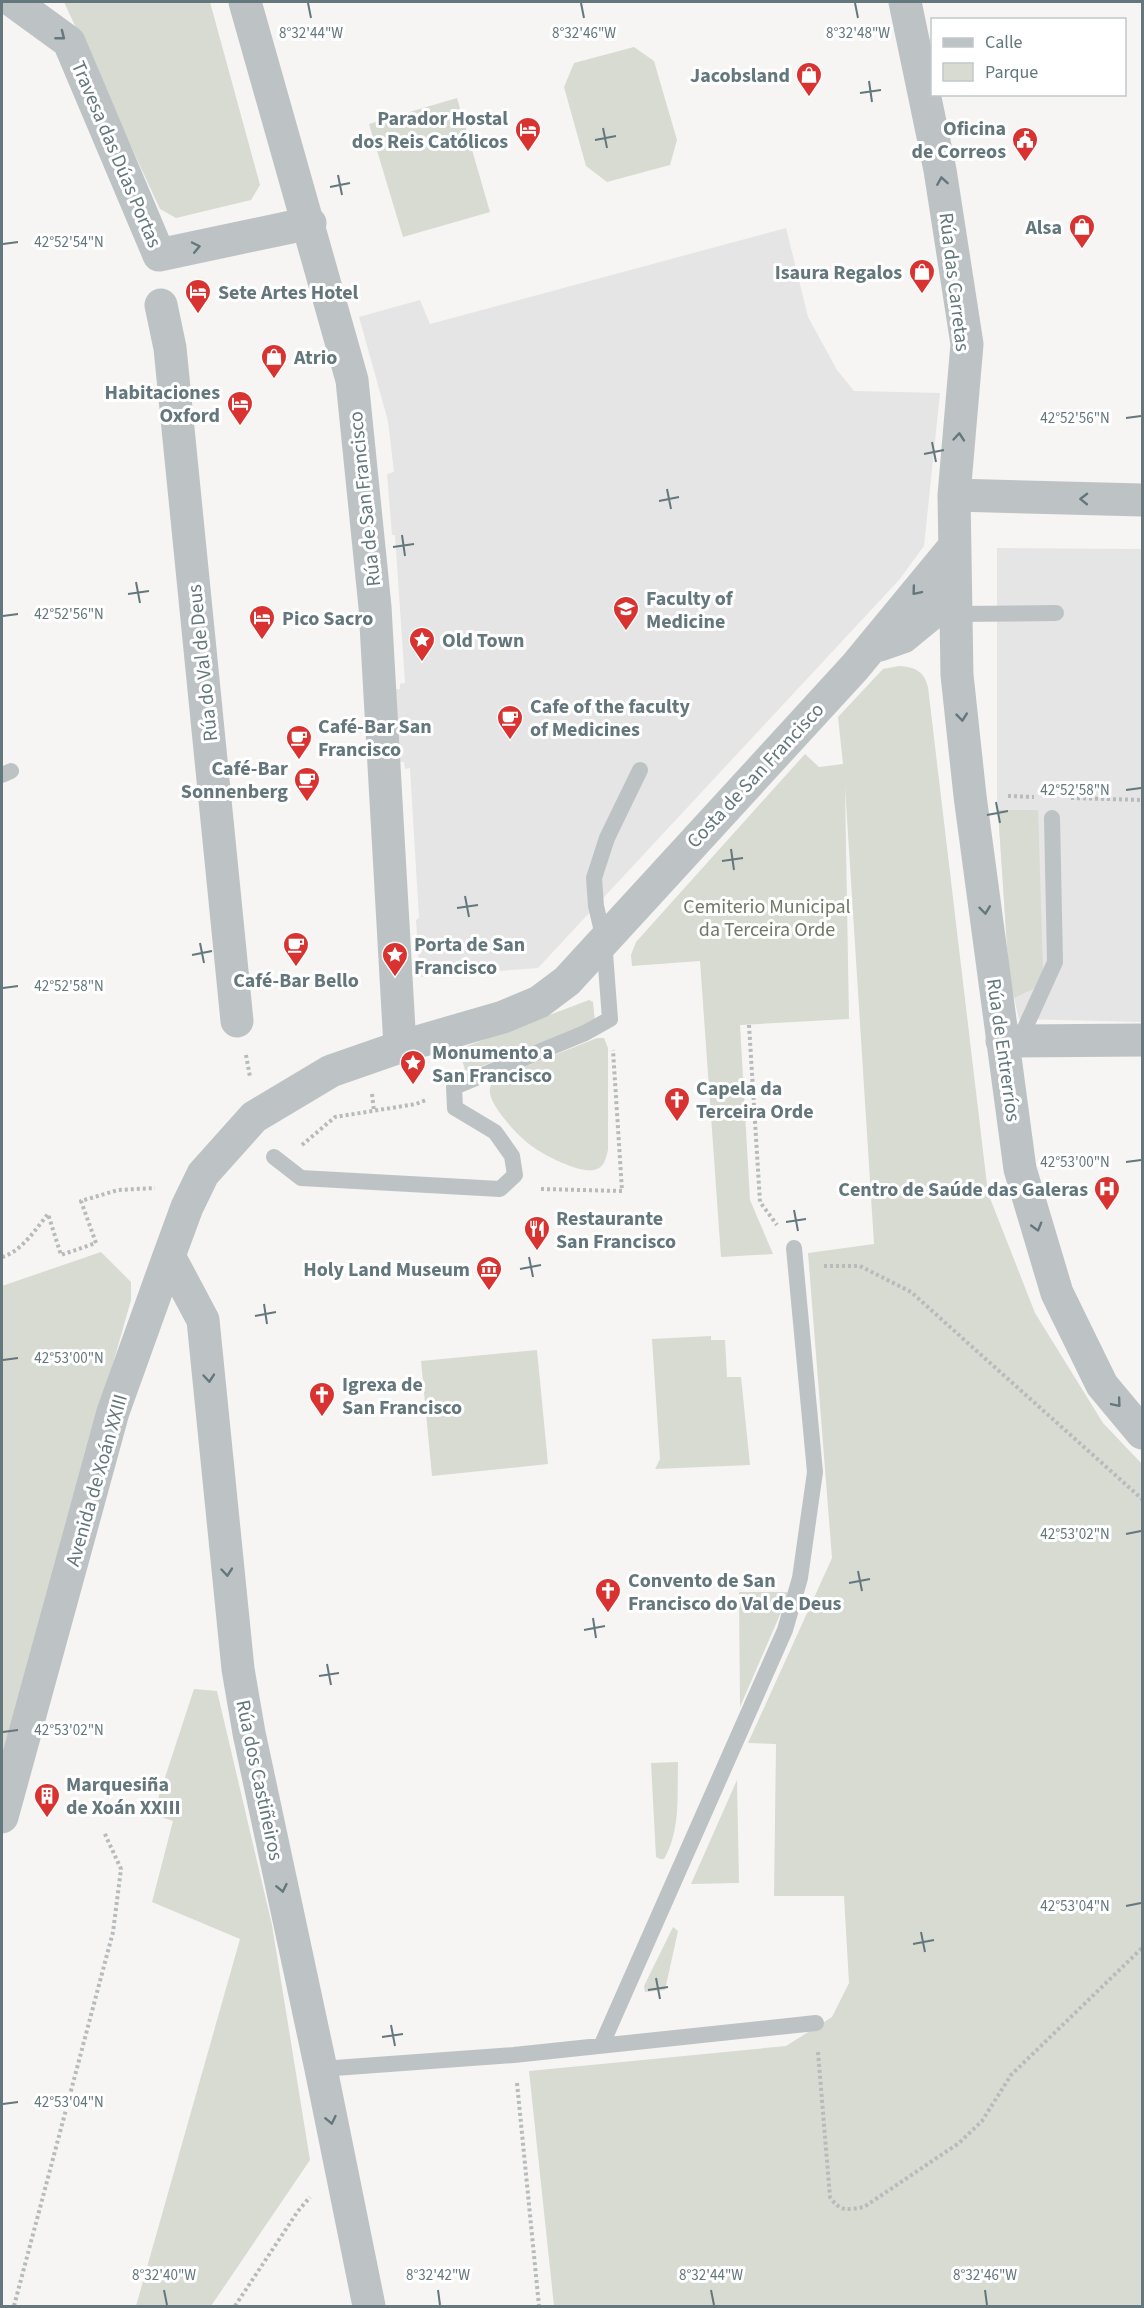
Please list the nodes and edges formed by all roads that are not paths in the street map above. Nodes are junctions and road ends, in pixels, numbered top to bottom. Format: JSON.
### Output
{"nodes":[{"id":1,"x":14,"y":2,"type":"edge"},
{"id":2,"x":245,"y":2,"type":"edge"},
{"id":3,"x":905,"y":2,"type":"edge"},
{"id":4,"x":310,"y":223,"type":"junction"},
{"id":5,"x":158,"y":278,"type":"junction"},
{"id":6,"x":954,"y":495,"type":"junction"},
{"id":7,"x":1143,"y":500,"type":"edge"},
{"id":8,"x":954,"y":547,"type":"junction"},
{"id":9,"x":1056,"y":613,"type":"dead end"},
{"id":10,"x":955,"y":614,"type":"junction"},
{"id":11,"x":903,"y":637,"type":"junction"},
{"id":12,"x":866,"y":653,"type":"junction"},
{"id":13,"x":957,"y":675,"type":"junction"},
{"id":14,"x":640,"y":770,"type":"dead end"},
{"id":15,"x":1052,"y":818,"type":"dead end"},
{"id":16,"x":604,"y":940,"type":"junction"},
{"id":17,"x":237,"y":1021,"type":"dead end"},
{"id":18,"x":1011,"y":1040,"type":"junction"},
{"id":19,"x":1143,"y":1040,"type":"edge"},
{"id":20,"x":400,"y":1047,"type":"junction"},
{"id":21,"x":274,"y":1157,"type":"dead end"},
{"id":22,"x":203,"y":1174,"type":"joint"},
{"id":23,"x":794,"y":1248,"type":"road end"},
{"id":24,"x":169,"y":1256,"type":"junction"},
{"id":25,"x":1143,"y":1432,"type":"edge"},
{"id":26,"x":10,"y":1753,"type":"edge"},
{"id":27,"x":2,"y":1817,"type":"edge"},
{"id":28,"x":816,"y":2023,"type":"road end"},
{"id":29,"x":602,"y":2044,"type":"junction"},
{"id":30,"x":321,"y":2069,"type":"junction"},
{"id":31,"x":369,"y":2307,"type":"edge"}],
"edges":[{"from":1,"to":5,"type":"street","name":"Travesa das Dúas Portas","one_way":true},
{"from":2,"to":4,"type":"street","name":"Rúa de San Francisco"},
{"from":6,"to":3,"type":"street","name":"Rúa das Carretas","one_way":true},
{"from":5,"to":4,"type":"street","name":"Travesa das Dúas Portas","one_way":true},
{"from":4,"to":20,"type":"street","name":"Rúa de San Francisco"},
{"from":5,"to":17,"type":"street","name":"Rúa do Val de Deus"},
{"from":7,"to":6,"type":"street","one_way":true},
{"from":6,"to":8,"type":"street","name":"Rúa das Carretas"},
{"from":8,"to":10,"type":"street","name":"Rúa das Carretas"},
{"from":8,"to":12,"type":"street","name":"Costa de San Francisco","one_way":true},
{"from":9,"to":10,"type":"lane"},
{"from":10,"to":11,"type":"street","name":"Costa de San Francisco"},
{"from":10,"to":13,"type":"street","name":"Rúa de Entrerríos"},
{"from":11,"to":12,"type":"street","name":"Costa de San Francisco"},
{"from":11,"to":13,"type":"street"},
{"from":12,"to":16,"type":"street","name":"Costa de San Francisco"},
{"from":13,"to":18,"type":"street","name":"Rúa de Entrerríos","one_way":true},
{"from":14,"to":16,"type":"lane"},
{"from":15,"to":18,"type":"lane"},
{"from":16,"to":20,"type":"street","name":"Costa de San Francisco"},
{"from":16,"to":21,"type":"lane"},
{"from":18,"to":19,"type":"street"},
{"from":18,"to":25,"type":"street","name":"Rúa de Entrerríos","one_way":true},
{"from":20,"to":22,"type":"street","name":"Costa de San Francisco"},
{"from":22,"to":24,"type":"street","name":"Avenida de Xoán XXIII"},
{"from":23,"to":29,"type":"lane"},
{"from":24,"to":26,"type":"street","name":"Avenida de Xoán XXIII"},
{"from":24,"to":30,"type":"street","name":"Rúa dos Castiñeiros","one_way":true},
{"from":26,"to":27,"type":"street","name":"Avenida de Xoán XXIII"},
{"from":28,"to":29,"type":"lane"},
{"from":29,"to":30,"type":"lane"},
{"from":30,"to":31,"type":"street","name":"Rúa dos Castiñeiros","one_way":true}]}
